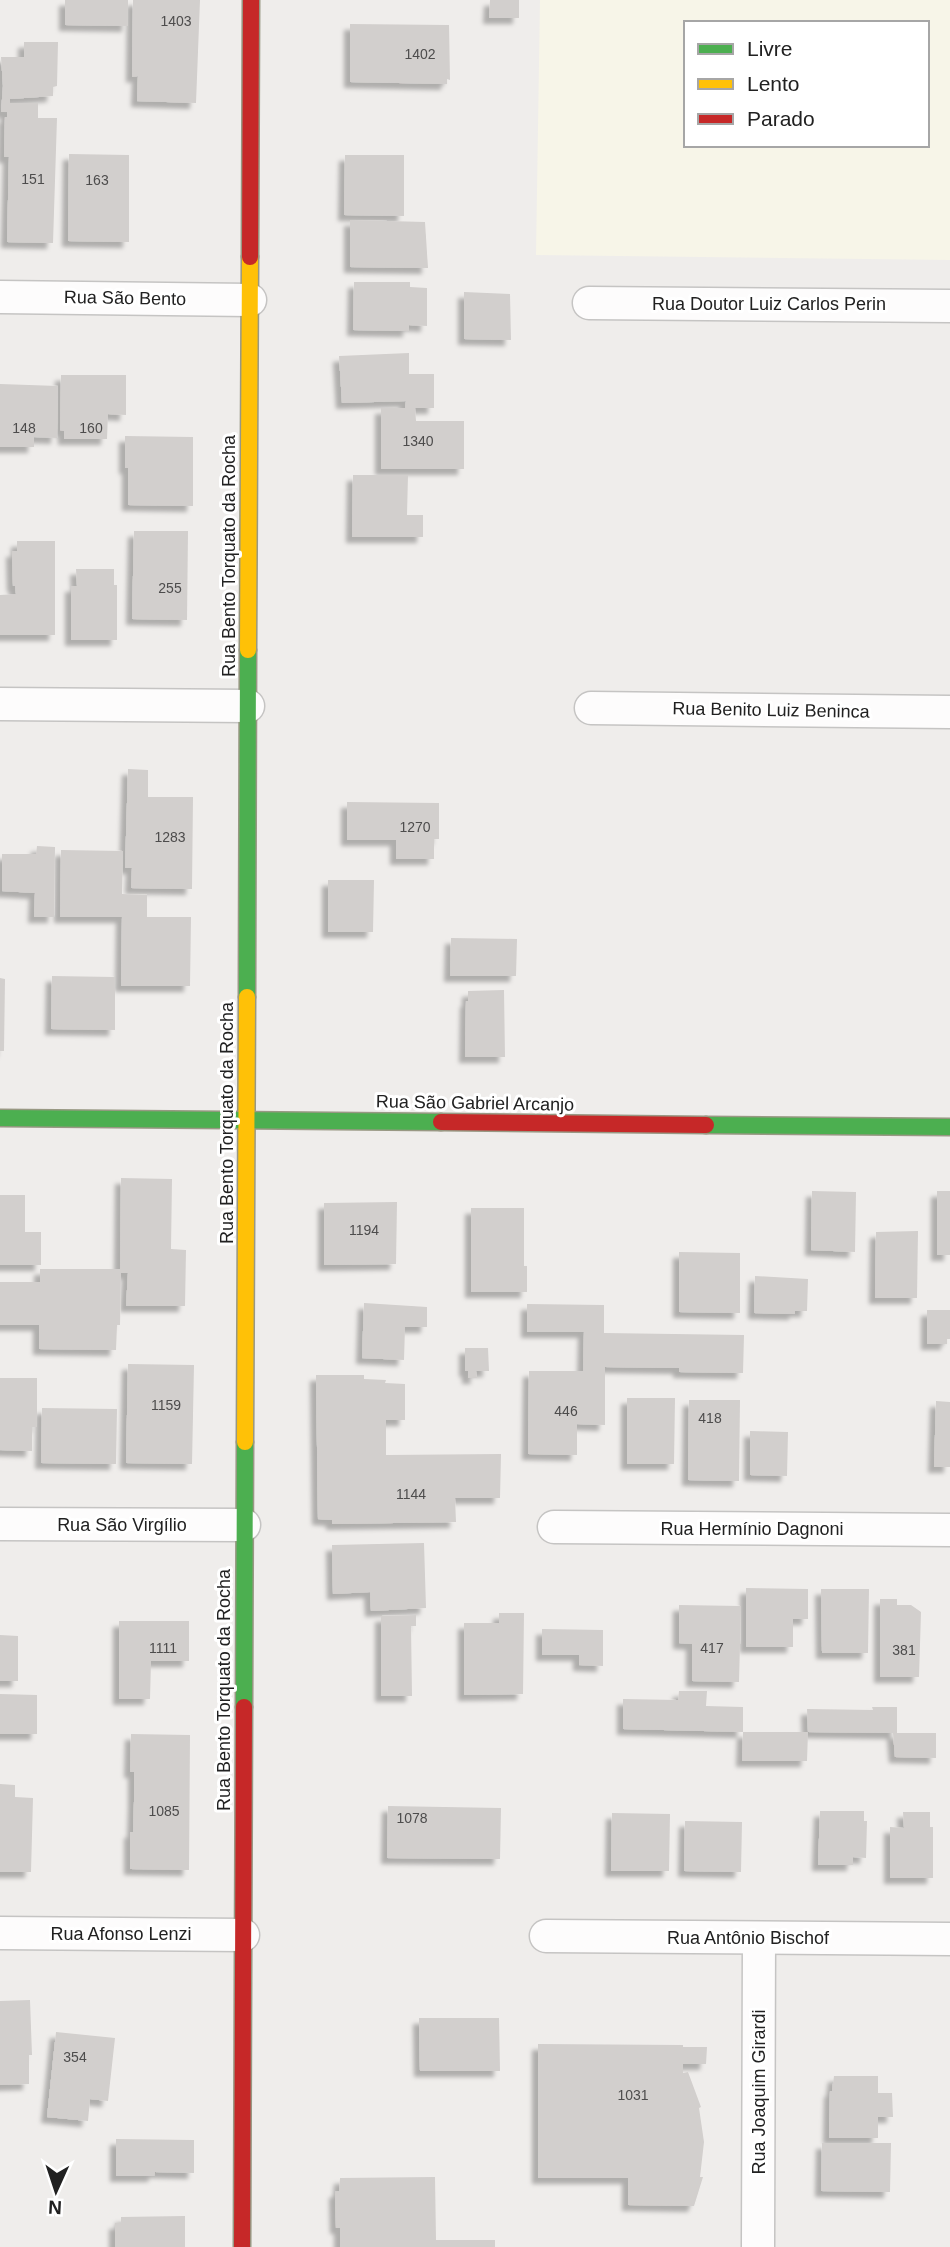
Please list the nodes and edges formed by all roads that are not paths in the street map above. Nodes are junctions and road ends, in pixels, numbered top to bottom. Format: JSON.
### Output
{"nodes":[{"id":1,"x":251,"y":0,"type":"edge"},
{"id":2,"x":0,"y":297,"type":"edge"},
{"id":3,"x":250,"y":300,"type":"junction"},
{"id":4,"x":589,"y":303,"type":"dead end"},
{"id":5,"x":950,"y":306,"type":"edge"},
{"id":6,"x":0,"y":704,"type":"edge"},
{"id":7,"x":248,"y":706,"type":"junction"},
{"id":8,"x":591,"y":708,"type":"dead end"},
{"id":9,"x":950,"y":712,"type":"edge"},
{"id":10,"x":0,"y":1118,"type":"edge"},
{"id":11,"x":246,"y":1121,"type":"junction"},
{"id":12,"x":950,"y":1127,"type":"edge"},
{"id":13,"x":0,"y":1524,"type":"edge"},
{"id":14,"x":244,"y":1525,"type":"junction"},
{"id":15,"x":554,"y":1527,"type":"dead end"},
{"id":16,"x":950,"y":1531,"type":"edge"},
{"id":17,"x":0,"y":1933,"type":"edge"},
{"id":18,"x":243,"y":1935,"type":"junction"},
{"id":19,"x":546,"y":1936,"type":"dead end"},
{"id":20,"x":759,"y":1938,"type":"junction"},
{"id":21,"x":950,"y":1939,"type":"edge"},
{"id":22,"x":242,"y":2247,"type":"edge"},
{"id":23,"x":758,"y":2247,"type":"edge"}],
"edges":[{"from":1,"to":3,"type":"street","name":"Rua Bento Torquato da Rocha"},
{"from":2,"to":3,"type":"street","name":"Rua São Bento"},
{"from":3,"to":7,"type":"street","name":"Rua Bento Torquato da Rocha"},
{"from":4,"to":5,"type":"street","name":"Rua Doutor Luiz Carlos Perin"},
{"from":6,"to":7,"type":"street"},
{"from":7,"to":11,"type":"street","name":"Rua Bento Torquato da Rocha"},
{"from":8,"to":9,"type":"street","name":"Rua Benito Luiz Beninca"},
{"from":10,"to":11,"type":"street","name":"Rua São Gabriel Arcanjo"},
{"from":11,"to":12,"type":"street","name":"Rua São Gabriel Arcanjo"},
{"from":11,"to":14,"type":"street","name":"Rua Bento Torquato da Rocha"},
{"from":13,"to":14,"type":"street","name":"Rua São Virgílio"},
{"from":14,"to":18,"type":"street","name":"Rua Bento Torquato da Rocha"},
{"from":15,"to":16,"type":"street","name":"Rua Hermínio Dagnoni"},
{"from":17,"to":18,"type":"street","name":"Rua Afonso Lenzi"},
{"from":18,"to":22,"type":"street","name":"Rua Bento Torquato da Rocha"},
{"from":19,"to":20,"type":"street","name":"Rua Antônio Bischof"},
{"from":20,"to":21,"type":"street","name":"Rua Antônio Bischof"},
{"from":20,"to":23,"type":"street","name":"Rua Joaquim Girardi"}]}
